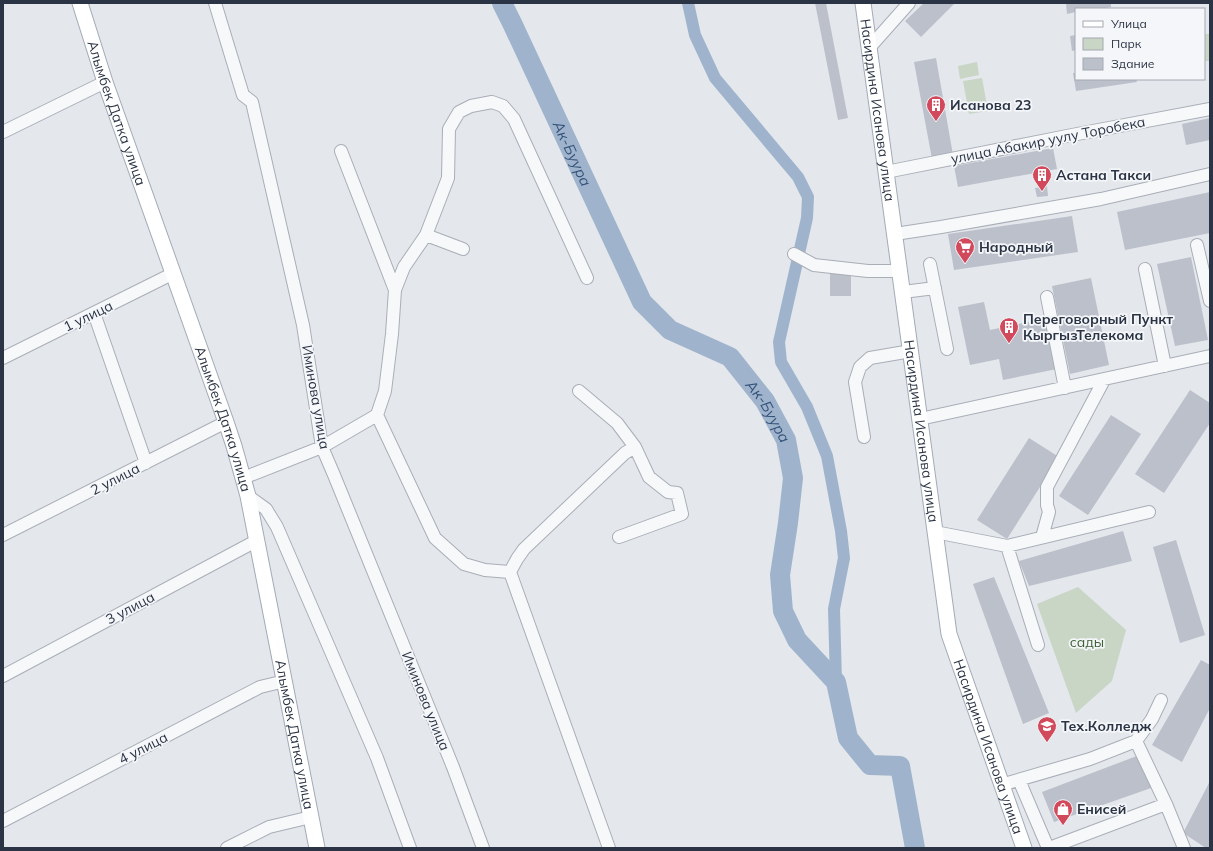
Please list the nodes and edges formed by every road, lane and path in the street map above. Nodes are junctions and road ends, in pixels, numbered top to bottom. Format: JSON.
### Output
{"nodes":[{"id":1,"x":80,"y":3,"type":"edge"},
{"id":2,"x":215,"y":3,"type":"edge"},
{"id":3,"x":863,"y":3,"type":"edge"},
{"id":4,"x":909,"y":3,"type":"edge"},
{"id":5,"x":869,"y":48,"type":"junction"},
{"id":6,"x":105,"y":82,"type":"junction"},
{"id":7,"x":1210,"y":109,"type":"edge"},
{"id":8,"x":3,"y":132,"type":"edge"},
{"id":9,"x":341,"y":151,"type":"dead end"},
{"id":10,"x":886,"y":172,"type":"junction"},
{"id":11,"x":1210,"y":174,"type":"edge"},
{"id":12,"x":895,"y":234,"type":"junction"},
{"id":13,"x":426,"y":235,"type":"junction"},
{"id":14,"x":1197,"y":245,"type":"dead end"},
{"id":15,"x":463,"y":249,"type":"dead end"},
{"id":16,"x":794,"y":254,"type":"dead end"},
{"id":17,"x":930,"y":264,"type":"dead end"},
{"id":18,"x":1145,"y":269,"type":"dead end"},
{"id":19,"x":900,"y":271,"type":"junction"},
{"id":20,"x":174,"y":273,"type":"junction"},
{"id":21,"x":587,"y":278,"type":"dead end"},
{"id":22,"x":936,"y":288,"type":"junction"},
{"id":23,"x":395,"y":290,"type":"junction"},
{"id":24,"x":902,"y":292,"type":"junction"},
{"id":25,"x":1047,"y":296,"type":"dead end"},
{"id":26,"x":1210,"y":301,"type":"edge"},
{"id":27,"x":94,"y":313,"type":"junction"},
{"id":28,"x":947,"y":349,"type":"dead end"},
{"id":29,"x":911,"y":351,"type":"junction"},
{"id":30,"x":1210,"y":356,"type":"edge"},
{"id":31,"x":3,"y":358,"type":"edge"},
{"id":32,"x":1165,"y":366,"type":"junction"},
{"id":33,"x":1104,"y":380,"type":"junction"},
{"id":34,"x":1065,"y":388,"type":"junction"},
{"id":35,"x":579,"y":390,"type":"dead end"},
{"id":36,"x":377,"y":415,"type":"junction"},
{"id":37,"x":920,"y":419,"type":"junction"},
{"id":38,"x":226,"y":422,"type":"junction"},
{"id":39,"x":864,"y":437,"type":"dead end"},
{"id":40,"x":322,"y":447,"type":"junction"},
{"id":41,"x":636,"y":447,"type":"junction"},
{"id":42,"x":146,"y":462,"type":"junction"},
{"id":43,"x":243,"y":478,"type":"junction"},
{"id":44,"x":248,"y":496,"type":"junction"},
{"id":45,"x":1149,"y":512,"type":"dead end"},
{"id":46,"x":935,"y":532,"type":"junction"},
{"id":47,"x":3,"y":535,"type":"edge"},
{"id":48,"x":620,"y":537,"type":"dead end"},
{"id":49,"x":1042,"y":537,"type":"junction"},
{"id":50,"x":256,"y":541,"type":"junction"},
{"id":51,"x":1007,"y":546,"type":"junction"},
{"id":52,"x":510,"y":572,"type":"junction"},
{"id":53,"x":1038,"y":645,"type":"dead end"},
{"id":54,"x":3,"y":676,"type":"edge"},
{"id":55,"x":285,"y":681,"type":"junction"},
{"id":56,"x":1161,"y":700,"type":"dead end"},
{"id":57,"x":1136,"y":741,"type":"junction"},
{"id":58,"x":1019,"y":780,"type":"junction"},
{"id":59,"x":1001,"y":785,"type":"junction"},
{"id":60,"x":1166,"y":804,"type":"junction"},
{"id":61,"x":311,"y":817,"type":"junction"},
{"id":62,"x":3,"y":821,"type":"edge"},
{"id":63,"x":227,"y":848,"type":"edge"},
{"id":64,"x":317,"y":848,"type":"edge"},
{"id":65,"x":410,"y":848,"type":"edge"},
{"id":66,"x":483,"y":848,"type":"edge"},
{"id":67,"x":609,"y":848,"type":"edge"},
{"id":68,"x":1024,"y":848,"type":"edge"},
{"id":69,"x":1049,"y":848,"type":"edge"},
{"id":70,"x":1184,"y":848,"type":"edge"}],
"edges":[{"from":1,"to":6,"type":"main road","name":"Алымбек Датка улица"},
{"from":2,"to":40,"type":"street","name":"Иминова улица"},
{"from":3,"to":5,"type":"main road","name":"Насирдина Исанова улица"},
{"from":4,"to":5,"type":"street"},
{"from":5,"to":10,"type":"main road","name":"Насирдина Исанова улица"},
{"from":6,"to":8,"type":"street"},
{"from":6,"to":20,"type":"main road","name":"Алымбек Датка улица"},
{"from":7,"to":10,"type":"street","name":"улица Абакир уулу Торобека"},
{"from":9,"to":23,"type":"street"},
{"from":10,"to":12,"type":"main road","name":"Насирдина Исанова улица"},
{"from":11,"to":12,"type":"street"},
{"from":12,"to":19,"type":"main road","name":"Насирдина Исанова улица"},
{"from":13,"to":15,"type":"street"},
{"from":13,"to":21,"type":"street"},
{"from":13,"to":23,"type":"street"},
{"from":14,"to":26,"type":"street"},
{"from":16,"to":19,"type":"street"},
{"from":17,"to":22,"type":"street"},
{"from":18,"to":32,"type":"street"},
{"from":19,"to":24,"type":"main road","name":"Насирдина Исанова улица"},
{"from":20,"to":27,"type":"street","name":"1 улица"},
{"from":20,"to":38,"type":"main road","name":"Алымбек Датка улица"},
{"from":22,"to":24,"type":"street"},
{"from":22,"to":28,"type":"street"},
{"from":23,"to":36,"type":"street"},
{"from":24,"to":29,"type":"main road","name":"Насирдина Исанова улица"},
{"from":25,"to":34,"type":"street"},
{"from":27,"to":31,"type":"street","name":"1 улица"},
{"from":27,"to":42,"type":"street"},
{"from":29,"to":37,"type":"main road","name":"Насирдина Исанова улица"},
{"from":29,"to":39,"type":"street"},
{"from":30,"to":32,"type":"street"},
{"from":32,"to":33,"type":"street"},
{"from":33,"to":34,"type":"street"},
{"from":33,"to":49,"type":"street"},
{"from":34,"to":37,"type":"street"},
{"from":35,"to":41,"type":"street"},
{"from":36,"to":40,"type":"street"},
{"from":36,"to":52,"type":"street"},
{"from":37,"to":46,"type":"main road","name":"Насирдина Исанова улица"},
{"from":38,"to":42,"type":"street","name":"2 улица"},
{"from":38,"to":43,"type":"main road","name":"Алымбек Датка улица"},
{"from":40,"to":43,"type":"street"},
{"from":40,"to":66,"type":"street","name":"Иминова улица"},
{"from":41,"to":48,"type":"street"},
{"from":41,"to":52,"type":"street"},
{"from":42,"to":47,"type":"street","name":"2 улица"},
{"from":43,"to":44,"type":"main road","name":"Алымбек Датка улица"},
{"from":44,"to":50,"type":"main road","name":"Алымбек Датка улица"},
{"from":44,"to":65,"type":"street"},
{"from":45,"to":49,"type":"street"},
{"from":46,"to":51,"type":"street"},
{"from":46,"to":59,"type":"main road","name":"Насирдина Исанова улица"},
{"from":49,"to":51,"type":"street"},
{"from":50,"to":54,"type":"street","name":"3 улица"},
{"from":50,"to":55,"type":"main road","name":"Алымбек Датка улица"},
{"from":51,"to":53,"type":"street"},
{"from":52,"to":67,"type":"street"},
{"from":55,"to":61,"type":"main road","name":"Алымбек Датка улица"},
{"from":55,"to":62,"type":"street","name":"4 улица"},
{"from":56,"to":57,"type":"street"},
{"from":57,"to":58,"type":"street"},
{"from":57,"to":60,"type":"street"},
{"from":58,"to":59,"type":"street"},
{"from":58,"to":69,"type":"street"},
{"from":59,"to":68,"type":"main road","name":"Насирдина Исанова улица"},
{"from":60,"to":69,"type":"street"},
{"from":60,"to":70,"type":"street"},
{"from":61,"to":63,"type":"street"},
{"from":61,"to":64,"type":"main road","name":"Алымбек Датка улица"}]}
